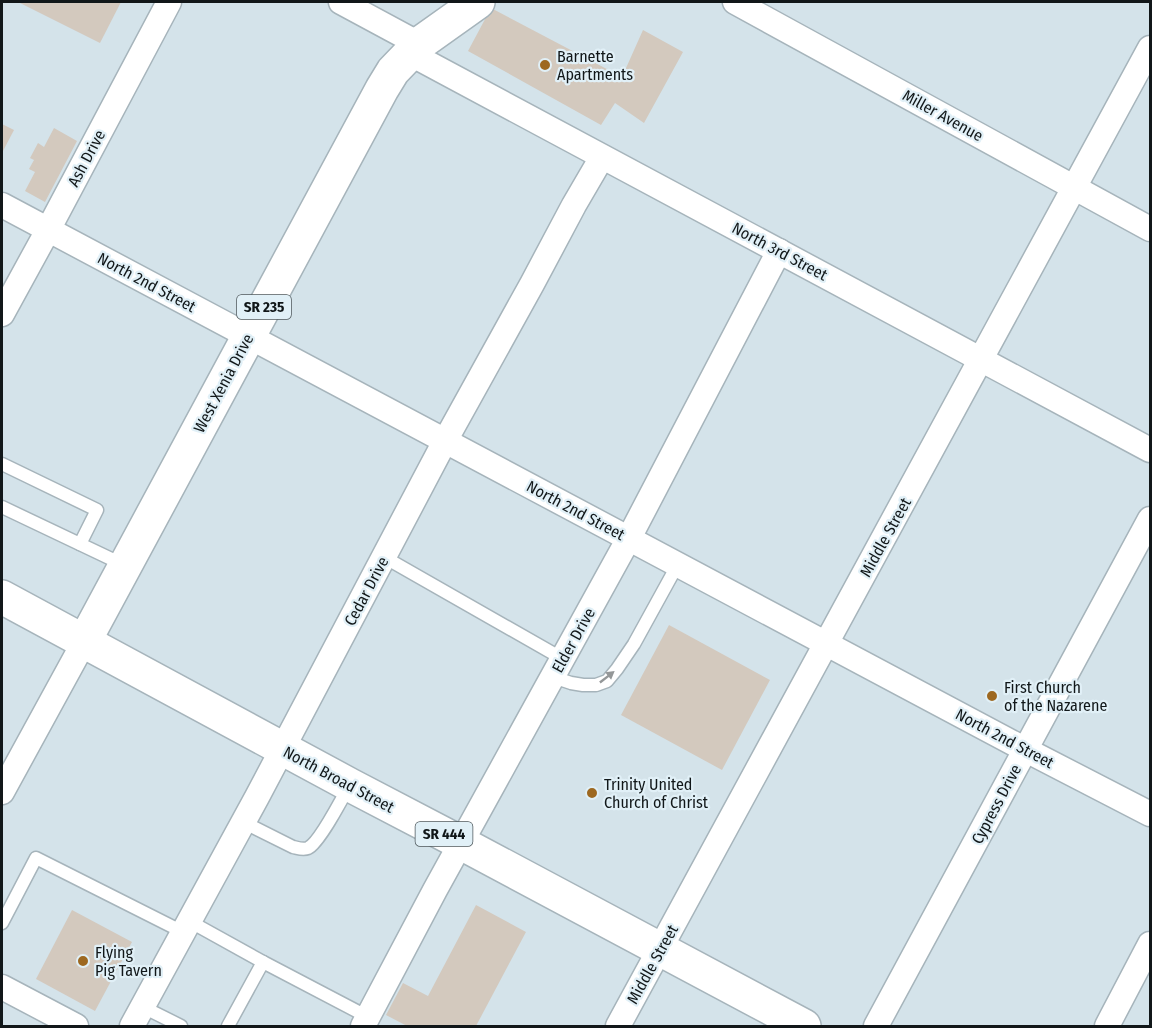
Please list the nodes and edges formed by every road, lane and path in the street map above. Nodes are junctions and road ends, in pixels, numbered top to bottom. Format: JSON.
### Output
{"nodes":[{"id":1,"x":169,"y":2,"type":"edge"},
{"id":2,"x":341,"y":2,"type":"edge"},
{"id":3,"x":478,"y":2,"type":"edge"},
{"id":4,"x":735,"y":2,"type":"edge"},
{"id":5,"x":414,"y":48,"type":"junction"},
{"id":6,"x":1150,"y":48,"type":"edge"},
{"id":7,"x":602,"y":156,"type":"junction"},
{"id":8,"x":1075,"y":188,"type":"junction"},
{"id":9,"x":2,"y":205,"type":"edge"},
{"id":10,"x":1150,"y":229,"type":"edge"},
{"id":11,"x":48,"y":230,"type":"junction"},
{"id":12,"x":779,"y":251,"type":"junction"},
{"id":13,"x":2,"y":314,"type":"edge"},
{"id":14,"x":249,"y":335,"type":"junction"},
{"id":15,"x":981,"y":359,"type":"junction"},
{"id":16,"x":445,"y":441,"type":"junction"},
{"id":17,"x":1150,"y":450,"type":"edge"},
{"id":18,"x":2,"y":464,"type":"edge"},
{"id":19,"x":2,"y":507,"type":"edge"},
{"id":20,"x":1150,"y":519,"type":"edge"},
{"id":21,"x":629,"y":538,"type":"junction"},
{"id":22,"x":80,"y":544,"type":"junction"},
{"id":23,"x":384,"y":557,"type":"junction"},
{"id":24,"x":678,"y":564,"type":"junction"},
{"id":25,"x":125,"y":565,"type":"junction"},
{"id":26,"x":2,"y":597,"type":"edge"},
{"id":27,"x":84,"y":642,"type":"junction"},
{"id":28,"x":827,"y":644,"type":"junction"},
{"id":29,"x":558,"y":668,"type":"junction"},
{"id":30,"x":283,"y":749,"type":"junction"},
{"id":31,"x":1026,"y":750,"type":"junction"},
{"id":32,"x":350,"y":785,"type":"junction"},
{"id":33,"x":2,"y":792,"type":"edge"},
{"id":34,"x":1150,"y":814,"type":"edge"},
{"id":35,"x":243,"y":822,"type":"junction"},
{"id":36,"x":461,"y":843,"type":"junction"},
{"id":37,"x":2,"y":923,"type":"edge"},
{"id":38,"x":186,"y":927,"type":"junction"},
{"id":39,"x":1150,"y":944,"type":"edge"},
{"id":40,"x":660,"y":950,"type":"junction"},
{"id":41,"x":263,"y":962,"type":"junction"},
{"id":42,"x":2,"y":987,"type":"edge"},
{"id":43,"x":137,"y":1016,"type":"edge"},
{"id":44,"x":365,"y":1022,"type":"edge"},
{"id":45,"x":76,"y":1026,"type":"edge"},
{"id":46,"x":181,"y":1026,"type":"edge"},
{"id":47,"x":228,"y":1026,"type":"edge"},
{"id":48,"x":618,"y":1026,"type":"edge"},
{"id":49,"x":804,"y":1026,"type":"edge"},
{"id":50,"x":876,"y":1026,"type":"edge"},
{"id":51,"x":1107,"y":1026,"type":"edge"}],
"edges":[{"from":1,"to":11,"type":"street","name":"Ash Drive"},
{"from":2,"to":5,"type":"street","name":"North 3rd Street"},
{"from":3,"to":5,"type":"main road","name":"West Xenia Drive","number":"SR 235"},
{"from":4,"to":8,"type":"street","name":"Miller Avenue"},
{"from":5,"to":7,"type":"street","name":"North 3rd Street"},
{"from":5,"to":14,"type":"main road","name":"West Xenia Drive","number":"SR 235"},
{"from":6,"to":8,"type":"street","name":"Middle Street"},
{"from":7,"to":12,"type":"street","name":"North 3rd Street"},
{"from":7,"to":16,"type":"street","name":"Cedar Drive"},
{"from":8,"to":10,"type":"street","name":"Miller Avenue"},
{"from":8,"to":15,"type":"street","name":"Middle Street"},
{"from":9,"to":11,"type":"street","name":"North 2nd Street"},
{"from":11,"to":13,"type":"street","name":"Ash Drive"},
{"from":11,"to":14,"type":"street","name":"North 2nd Street"},
{"from":12,"to":15,"type":"street","name":"North 3rd Street"},
{"from":12,"to":21,"type":"street","name":"Elder Drive"},
{"from":14,"to":16,"type":"street","name":"North 2nd Street"},
{"from":14,"to":25,"type":"main road","name":"West Xenia Drive","number":"SR 235"},
{"from":15,"to":17,"type":"street","name":"North 3rd Street"},
{"from":15,"to":28,"type":"street","name":"Middle Street"},
{"from":16,"to":21,"type":"street","name":"North 2nd Street"},
{"from":16,"to":23,"type":"street","name":"Cedar Drive"},
{"from":18,"to":22,"type":"lane"},
{"from":19,"to":22,"type":"lane"},
{"from":20,"to":31,"type":"street","name":"Cypress Drive"},
{"from":21,"to":24,"type":"street","name":"North 2nd Street"},
{"from":21,"to":29,"type":"street","name":"Elder Drive"},
{"from":22,"to":25,"type":"lane"},
{"from":23,"to":29,"type":"lane"},
{"from":23,"to":30,"type":"street","name":"Cedar Drive"},
{"from":24,"to":28,"type":"street","name":"North 2nd Street"},
{"from":29,"to":24,"type":"lane","one_way":true},
{"from":25,"to":27,"type":"main road","name":"West Xenia Drive","number":"SR 235"},
{"from":26,"to":27,"type":"main road","name":"North Broad Street"},
{"from":27,"to":30,"type":"main road","name":"North Broad Street","number":"SR 444"},
{"from":27,"to":33,"type":"street","name":"West Xenia Drive"},
{"from":28,"to":31,"type":"street","name":"North 2nd Street"},
{"from":28,"to":40,"type":"street","name":"Middle Street"},
{"from":29,"to":36,"type":"street","name":"Elder Drive"},
{"from":30,"to":32,"type":"main road","name":"North Broad Street","number":"SR 444"},
{"from":30,"to":35,"type":"street","name":"Cedar Drive"},
{"from":31,"to":34,"type":"street","name":"North 2nd Street"},
{"from":31,"to":50,"type":"street","name":"Cypress Drive"},
{"from":32,"to":35,"type":"lane"},
{"from":32,"to":36,"type":"main road","name":"North Broad Street","number":"SR 444"},
{"from":35,"to":38,"type":"street","name":"Cedar Drive"},
{"from":36,"to":40,"type":"main road","name":"North Broad Street","number":"SR 444"},
{"from":36,"to":44,"type":"street","name":"Elder Drive"},
{"from":37,"to":38,"type":"lane"},
{"from":38,"to":41,"type":"lane"},
{"from":38,"to":43,"type":"street","name":"Cedar Drive"},
{"from":39,"to":51,"type":"street"},
{"from":40,"to":48,"type":"street","name":"Middle Street"},
{"from":40,"to":49,"type":"main road","name":"North Broad Street","number":"SR 444"},
{"from":41,"to":44,"type":"lane"},
{"from":41,"to":47,"type":"lane"},
{"from":42,"to":45,"type":"street"},
{"from":43,"to":46,"type":"lane"}]}
